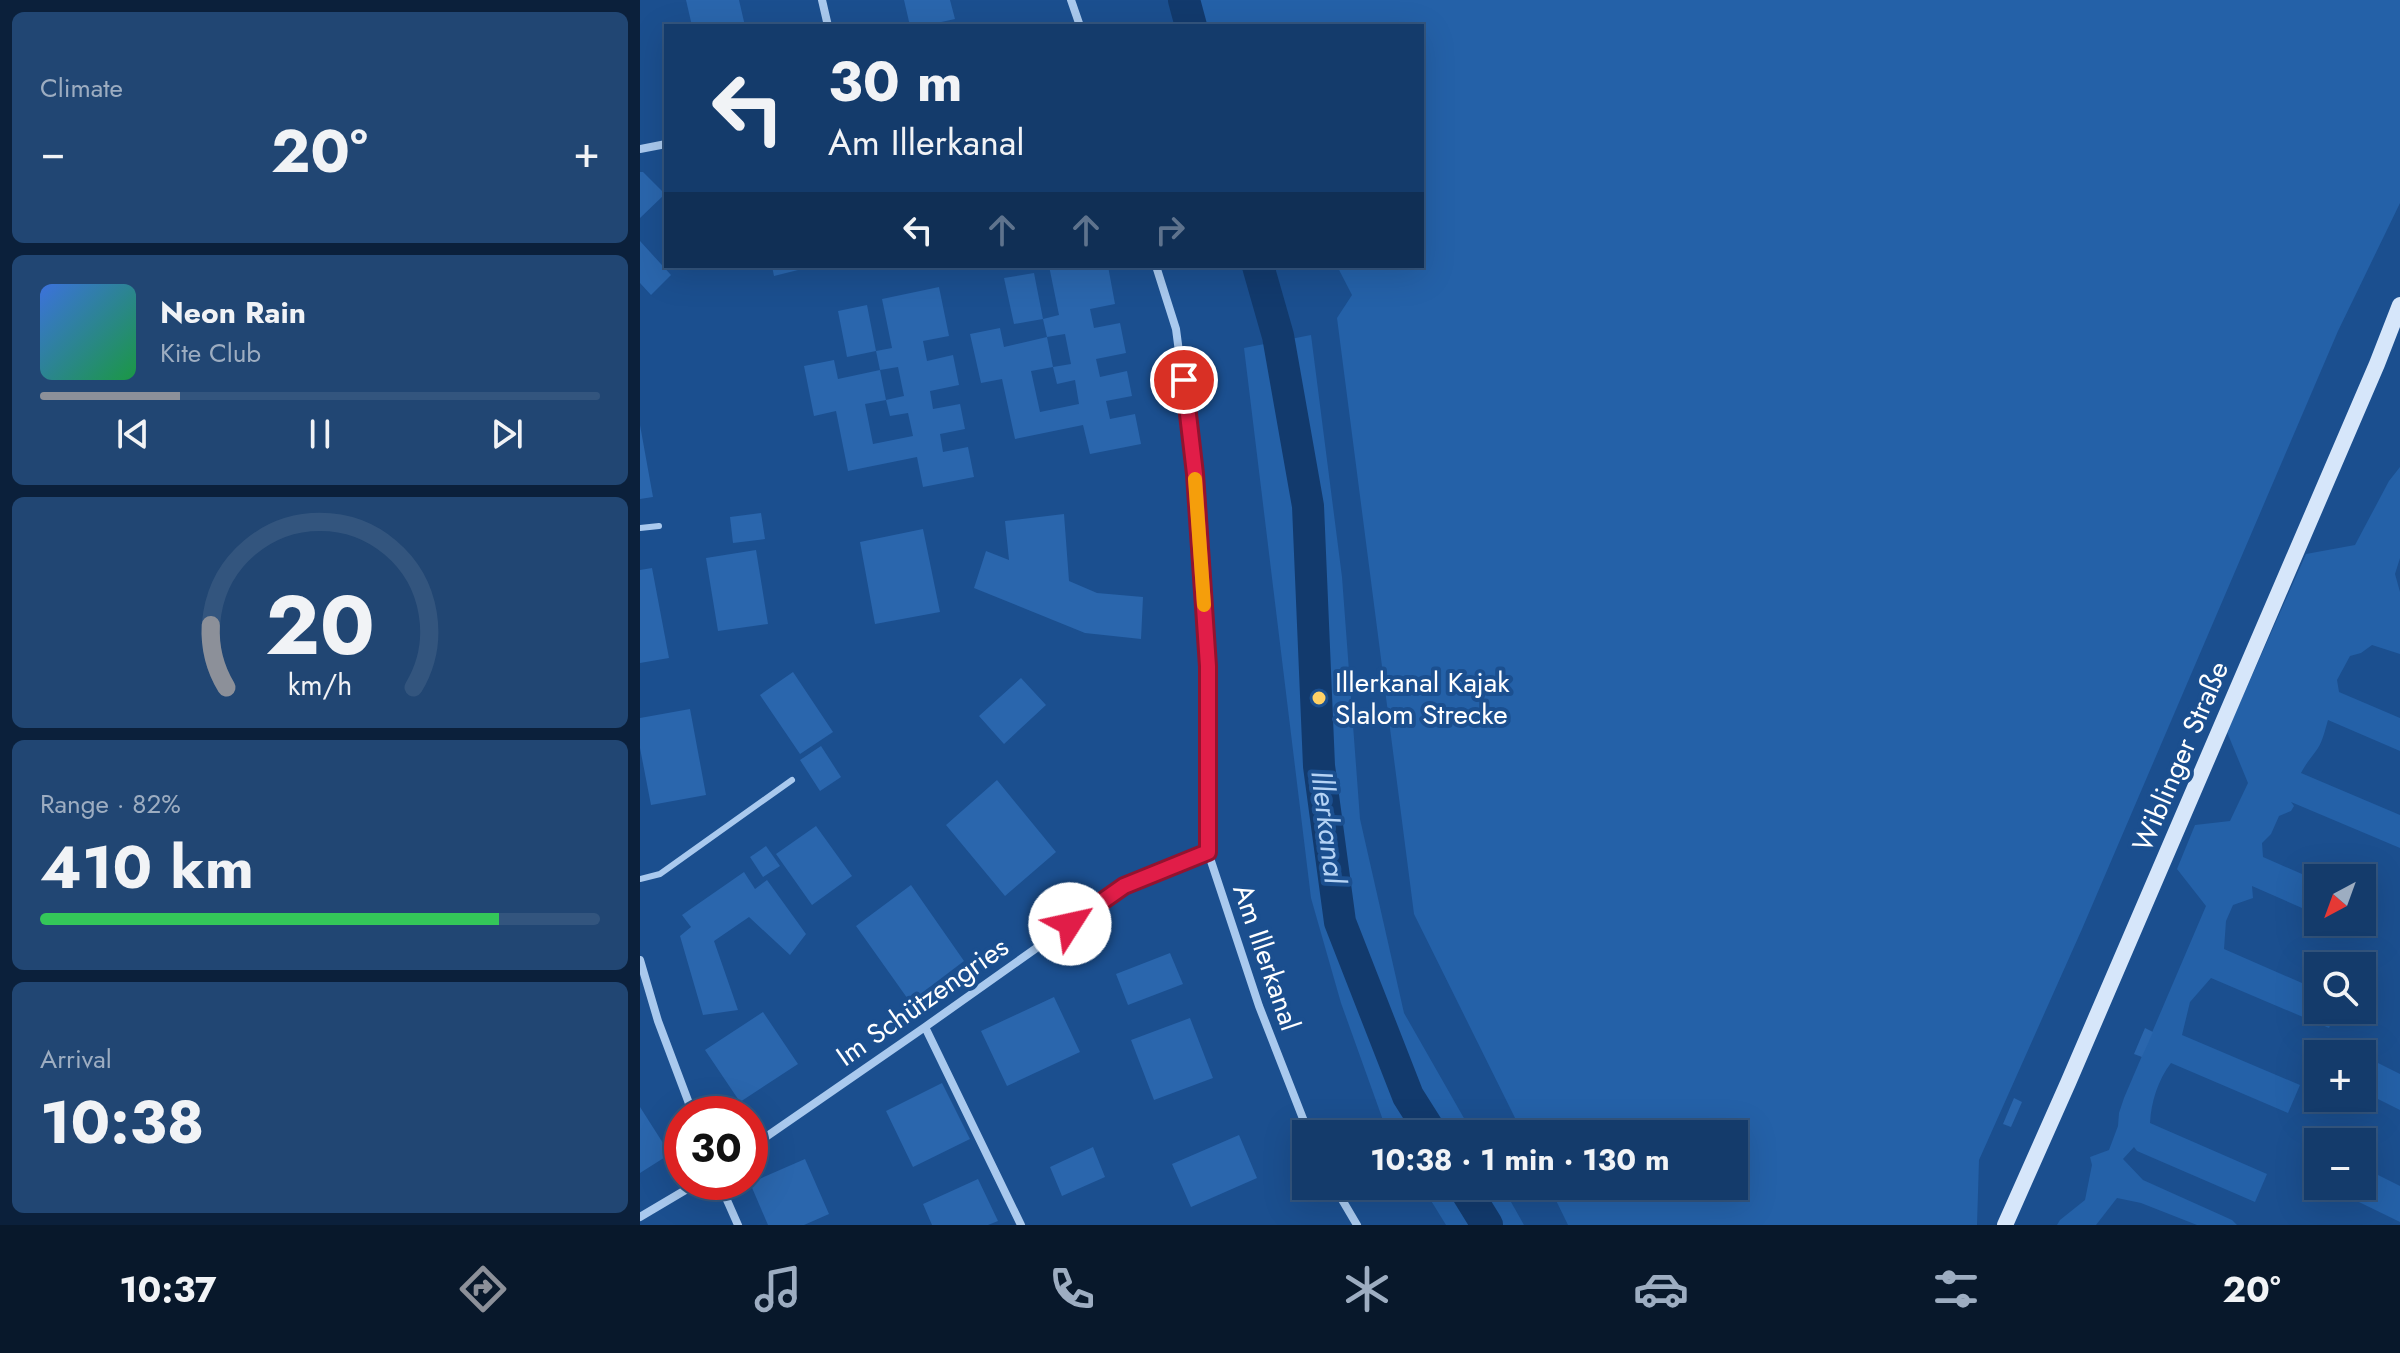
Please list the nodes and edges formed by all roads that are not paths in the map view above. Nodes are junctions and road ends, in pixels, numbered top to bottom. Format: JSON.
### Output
{"nodes":[{"id":1,"x":822,"y":0,"type":"edge"},
{"id":2,"x":1071,"y":0,"type":"edge"},
{"id":3,"x":828,"y":24,"type":"edge"},
{"id":4,"x":1079,"y":24,"type":"edge"},
{"id":5,"x":664,"y":144,"type":"edge"},
{"id":6,"x":640,"y":149,"type":"edge"},
{"id":7,"x":1157,"y":268,"type":"edge"},
{"id":8,"x":2400,"y":305,"type":"edge"},
{"id":9,"x":659,"y":526,"type":"dead end"},
{"id":10,"x":640,"y":528,"type":"edge"},
{"id":11,"x":792,"y":780,"type":"dead end"},
{"id":12,"x":1208,"y":852,"type":"junction"},
{"id":13,"x":640,"y":879,"type":"edge"},
{"id":14,"x":640,"y":960,"type":"edge"},
{"id":15,"x":925,"y":1027,"type":"junction"},
{"id":16,"x":686,"y":1096,"type":"edge"},
{"id":17,"x":1304,"y":1120,"type":"edge"},
{"id":18,"x":768,"y":1136,"type":"edge"},
{"id":19,"x":669,"y":1200,"type":"edge"},
{"id":20,"x":727,"y":1200,"type":"edge"},
{"id":21,"x":1342,"y":1200,"type":"edge"},
{"id":22,"x":640,"y":1217,"type":"edge"},
{"id":23,"x":738,"y":1225,"type":"edge"},
{"id":24,"x":1021,"y":1225,"type":"edge"},
{"id":25,"x":1357,"y":1225,"type":"edge"},
{"id":26,"x":2005,"y":1225,"type":"edge"}],
"edges":[{"from":1,"to":3,"type":"street"},
{"from":2,"to":4,"type":"street"},
{"from":5,"to":6,"type":"street"},
{"from":7,"to":12,"type":"street","name":"Am Illerkanal"},
{"from":8,"to":26,"type":"main road","name":"Wiblinger Straße"},
{"from":9,"to":10,"type":"lane"},
{"from":11,"to":13,"type":"lane"},
{"from":12,"to":15,"type":"street","name":"Im Schützengries"},
{"from":12,"to":17,"type":"street","name":"Am Illerkanal"},
{"from":14,"to":16,"type":"street"},
{"from":15,"to":18,"type":"street","name":"Im Schützengries"},
{"from":15,"to":24,"type":"street"},
{"from":19,"to":22,"type":"street"},
{"from":20,"to":23,"type":"street"},
{"from":21,"to":25,"type":"street"}]}
